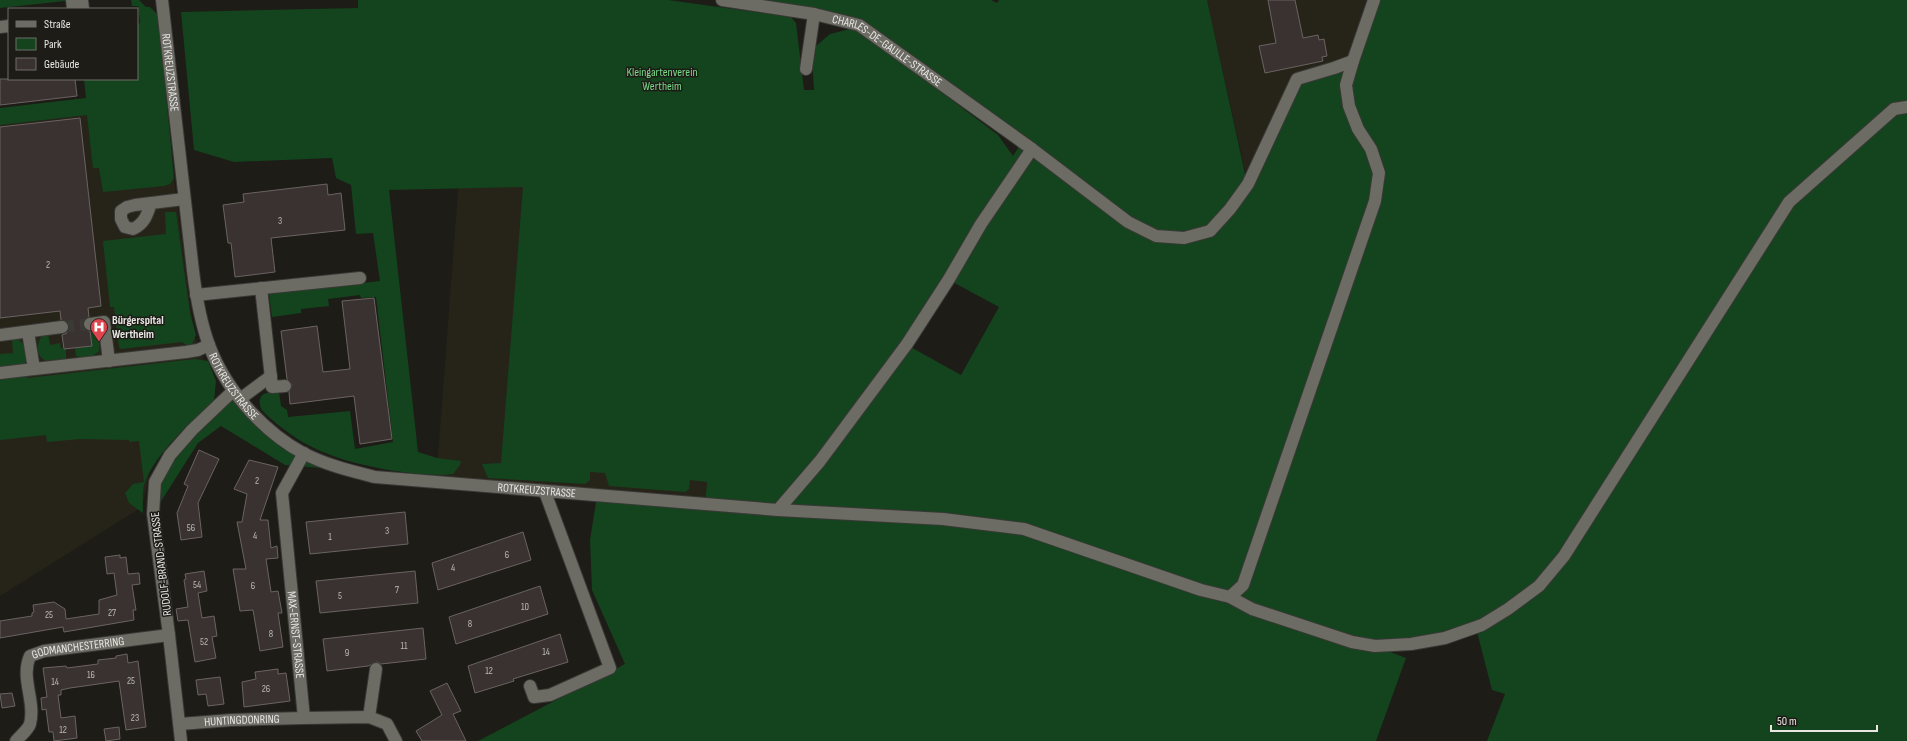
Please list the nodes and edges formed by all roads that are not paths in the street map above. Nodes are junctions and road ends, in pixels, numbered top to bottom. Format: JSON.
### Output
{"nodes":[{"id":1,"x":162,"y":0,"type":"edge"},
{"id":2,"x":722,"y":0,"type":"edge"},
{"id":3,"x":1374,"y":0,"type":"edge"},
{"id":4,"x":814,"y":14,"type":"junction"},
{"id":5,"x":1353,"y":61,"type":"junction"},
{"id":6,"x":806,"y":69,"type":"dead end"},
{"id":7,"x":1907,"y":107,"type":"edge"},
{"id":8,"x":1032,"y":149,"type":"junction"},
{"id":9,"x":184,"y":199,"type":"junction"},
{"id":10,"x":151,"y":203,"type":"dead end"},
{"id":11,"x":360,"y":278,"type":"dead end"},
{"id":12,"x":261,"y":288,"type":"junction"},
{"id":13,"x":196,"y":295,"type":"junction"},
{"id":14,"x":90,"y":324,"type":"tunnel mouth"},
{"id":15,"x":62,"y":328,"type":"tunnel mouth"},
{"id":16,"x":28,"y":332,"type":"junction"},
{"id":17,"x":0,"y":335,"type":"edge"},
{"id":18,"x":209,"y":345,"type":"junction"},
{"id":19,"x":109,"y":361,"type":"junction"},
{"id":20,"x":34,"y":369,"type":"junction"},
{"id":21,"x":0,"y":373,"type":"edge"},
{"id":22,"x":271,"y":376,"type":"junction"},
{"id":23,"x":285,"y":386,"type":"dead end"},
{"id":24,"x":236,"y":395,"type":"junction"},
{"id":25,"x":304,"y":453,"type":"junction"},
{"id":26,"x":545,"y":492,"type":"junction"},
{"id":27,"x":778,"y":510,"type":"junction"},
{"id":28,"x":1230,"y":597,"type":"junction"},
{"id":29,"x":170,"y":635,"type":"junction"},
{"id":30,"x":376,"y":670,"type":"dead end"},
{"id":31,"x":530,"y":686,"type":"dead end"},
{"id":32,"x":369,"y":717,"type":"junction"},
{"id":33,"x":304,"y":718,"type":"junction"},
{"id":34,"x":180,"y":724,"type":"junction"},
{"id":35,"x":16,"y":741,"type":"edge"},
{"id":36,"x":181,"y":741,"type":"edge"},
{"id":37,"x":396,"y":741,"type":"edge"}],
"edges":[{"from":1,"to":9,"type":"street","name":"ROTKREUZSTRASSE"},
{"from":2,"to":4,"type":"street","name":"CHARLES-DE-GAULLE-STRASSE"},
{"from":3,"to":5,"type":"street"},
{"from":4,"to":6,"type":"street"},
{"from":4,"to":8,"type":"street","name":"CHARLES-DE-GAULLE-STRASSE"},
{"from":5,"to":8,"type":"street","name":"CHARLES-DE-GAULLE-STRASSE"},
{"from":5,"to":28,"type":"street"},
{"from":7,"to":28,"type":"street","name":"ROTKREUZSTRASSE"},
{"from":8,"to":27,"type":"street"},
{"from":9,"to":10,"type":"street"},
{"from":9,"to":13,"type":"street","name":"ROTKREUZSTRASSE"},
{"from":11,"to":12,"type":"street"},
{"from":12,"to":13,"type":"street"},
{"from":12,"to":22,"type":"street"},
{"from":13,"to":18,"type":"street","name":"ROTKREUZSTRASSE"},
{"from":14,"to":19,"type":"street"},
{"from":15,"to":16,"type":"street"},
{"from":16,"to":17,"type":"street"},
{"from":16,"to":20,"type":"street"},
{"from":18,"to":19,"type":"street"},
{"from":18,"to":24,"type":"street","name":"ROTKREUZSTRASSE"},
{"from":19,"to":20,"type":"street"},
{"from":20,"to":21,"type":"street"},
{"from":22,"to":23,"type":"street"},
{"from":22,"to":24,"type":"street","name":"RUDOLF-BRAND-STRASSE"},
{"from":24,"to":25,"type":"street","name":"ROTKREUZSTRASSE"},
{"from":24,"to":29,"type":"street","name":"RUDOLF-BRAND-STRASSE"},
{"from":25,"to":26,"type":"street","name":"ROTKREUZSTRASSE"},
{"from":25,"to":33,"type":"street","name":"MAX-ERNST-STRASSE"},
{"from":26,"to":27,"type":"street","name":"ROTKREUZSTRASSE"},
{"from":26,"to":31,"type":"street"},
{"from":27,"to":28,"type":"street","name":"ROTKREUZSTRASSE"},
{"from":29,"to":34,"type":"street","name":"RUDOLF-BRAND-STRASSE"},
{"from":29,"to":35,"type":"street","name":"GODMANCHESTERRING"},
{"from":30,"to":32,"type":"street"},
{"from":32,"to":33,"type":"street"},
{"from":32,"to":37,"type":"street"},
{"from":33,"to":34,"type":"street","name":"HUNTINGDONRING"},
{"from":34,"to":36,"type":"street","name":"RUDOLF-BRAND-STRASSE"}]}
